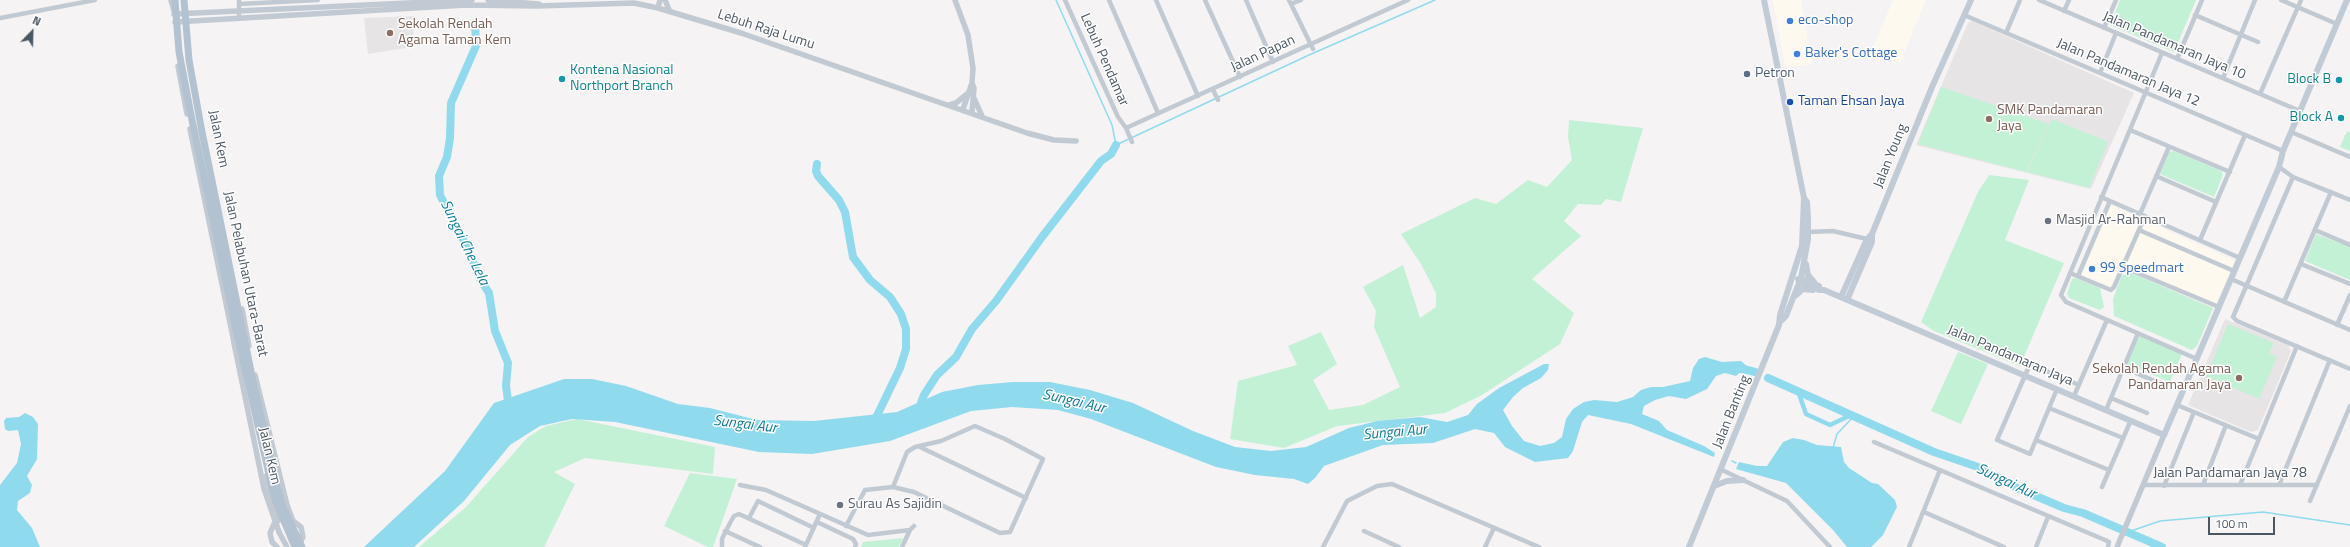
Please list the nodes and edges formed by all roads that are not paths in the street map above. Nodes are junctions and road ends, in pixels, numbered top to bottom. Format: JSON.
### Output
{"nodes":[{"id":1,"x":95,"y":0,"type":"edge"},
{"id":2,"x":171,"y":0,"type":"edge"},
{"id":3,"x":175,"y":0,"type":"edge"},
{"id":4,"x":185,"y":0,"type":"edge"},
{"id":5,"x":318,"y":0,"type":"edge"},
{"id":6,"x":472,"y":0,"type":"edge"},
{"id":7,"x":641,"y":0,"type":"edge"},
{"id":8,"x":653,"y":0,"type":"edge"},
{"id":9,"x":660,"y":0,"type":"edge"},
{"id":10,"x":665,"y":0,"type":"edge"},
{"id":11,"x":955,"y":0,"type":"edge"},
{"id":12,"x":1065,"y":0,"type":"edge"},
{"id":13,"x":1109,"y":0,"type":"edge"},
{"id":14,"x":1156,"y":0,"type":"edge"},
{"id":15,"x":1205,"y":0,"type":"edge"},
{"id":16,"x":1246,"y":0,"type":"edge"},
{"id":17,"x":1301,"y":0,"type":"edge"},
{"id":18,"x":1408,"y":0,"type":"edge"},
{"id":19,"x":1764,"y":0,"type":"edge"},
{"id":20,"x":1971,"y":0,"type":"edge"},
{"id":21,"x":2020,"y":0,"type":"edge"},
{"id":22,"x":2038,"y":0,"type":"edge"},
{"id":23,"x":2069,"y":0,"type":"edge"},
{"id":24,"x":2116,"y":0,"type":"edge"},
{"id":25,"x":2202,"y":0,"type":"edge"},
{"id":26,"x":2255,"y":0,"type":"edge"},
{"id":27,"x":2281,"y":0,"type":"edge"},
{"id":28,"x":2301,"y":0,"type":"edge"},
{"id":29,"x":2347,"y":0,"type":"edge"},
{"id":30,"x":289,"y":1,"type":"edge"},
{"id":31,"x":298,"y":1,"type":"edge"},
{"id":32,"x":239,"y":2,"type":"edge"},
{"id":33,"x":492,"y":2,"type":"edge"},
{"id":34,"x":1290,"y":2,"type":"edge"},
{"id":35,"x":501,"y":3,"type":"edge"},
{"id":36,"x":634,"y":3,"type":"junction"},
{"id":37,"x":387,"y":5,"type":"edge"},
{"id":38,"x":650,"y":7,"type":"junction"},
{"id":39,"x":2298,"y":7,"type":"junction"},
{"id":40,"x":658,"y":8,"type":"junction"},
{"id":41,"x":2064,"y":11,"type":"junction"},
{"id":42,"x":670,"y":12,"type":"junction"},
{"id":43,"x":186,"y":13,"type":"junction"},
{"id":44,"x":174,"y":14,"type":"junction"},
{"id":45,"x":239,"y":14,"type":"junction"},
{"id":46,"x":1964,"y":15,"type":"junction"},
{"id":47,"x":2195,"y":15,"type":"junction"},
{"id":48,"x":0,"y":18,"type":"edge"},
{"id":49,"x":187,"y":20,"type":"junction"},
{"id":50,"x":175,"y":22,"type":"junction"},
{"id":51,"x":2337,"y":24,"type":"junction"},
{"id":52,"x":2104,"y":28,"type":"junction"},
{"id":53,"x":2006,"y":33,"type":"junction"},
{"id":54,"x":2116,"y":33,"type":"junction"},
{"id":55,"x":2240,"y":35,"type":"junction"},
{"id":56,"x":2258,"y":42,"type":"dead end"},
{"id":57,"x":1310,"y":44,"type":"junction"},
{"id":58,"x":1313,"y":49,"type":"dead end"},
{"id":59,"x":2162,"y":53,"type":"junction"},
{"id":60,"x":2177,"y":59,"type":"junction"},
{"id":61,"x":1273,"y":62,"type":"junction"},
{"id":62,"x":2100,"y":73,"type":"junction"},
{"id":63,"x":1240,"y":77,"type":"junction"},
{"id":64,"x":2223,"y":78,"type":"junction"},
{"id":65,"x":972,"y":83,"type":"junction"},
{"id":66,"x":1214,"y":92,"type":"junction"},
{"id":67,"x":2146,"y":92,"type":"junction"},
{"id":68,"x":968,"y":94,"type":"junction"},
{"id":69,"x":2260,"y":94,"type":"junction"},
{"id":70,"x":974,"y":96,"type":"junction"},
{"id":71,"x":1198,"y":96,"type":"junction"},
{"id":72,"x":1218,"y":100,"type":"dead end"},
{"id":73,"x":948,"y":105,"type":"junction"},
{"id":74,"x":963,"y":109,"type":"junction"},
{"id":75,"x":2300,"y":111,"type":"junction"},
{"id":76,"x":972,"y":112,"type":"junction"},
{"id":77,"x":1158,"y":113,"type":"junction"},
{"id":78,"x":983,"y":116,"type":"junction"},
{"id":79,"x":1126,"y":128,"type":"junction"},
{"id":80,"x":2130,"y":130,"type":"junction"},
{"id":81,"x":2291,"y":132,"type":"junction"},
{"id":82,"x":2245,"y":135,"type":"junction"},
{"id":83,"x":1076,"y":141,"type":"dead end"},
{"id":84,"x":1132,"y":142,"type":"dead end"},
{"id":85,"x":2169,"y":147,"type":"junction"},
{"id":86,"x":2283,"y":151,"type":"junction"},
{"id":87,"x":2350,"y":157,"type":"edge"},
{"id":88,"x":2280,"y":164,"type":"junction"},
{"id":89,"x":2230,"y":172,"type":"junction"},
{"id":90,"x":2156,"y":176,"type":"junction"},
{"id":91,"x":2293,"y":177,"type":"junction"},
{"id":92,"x":2331,"y":192,"type":"junction"},
{"id":93,"x":2102,"y":197,"type":"junction"},
{"id":94,"x":1804,"y":198,"type":"junction"},
{"id":95,"x":2350,"y":200,"type":"edge"},
{"id":96,"x":2110,"y":201,"type":"junction"},
{"id":97,"x":2216,"y":202,"type":"junction"},
{"id":98,"x":2143,"y":215,"type":"junction"},
{"id":99,"x":2139,"y":230,"type":"junction"},
{"id":100,"x":2315,"y":230,"type":"junction"},
{"id":101,"x":1808,"y":232,"type":"junction"},
{"id":102,"x":1869,"y":236,"type":"junction"},
{"id":103,"x":2200,"y":240,"type":"junction"},
{"id":104,"x":2350,"y":245,"type":"edge"},
{"id":105,"x":1804,"y":255,"type":"junction"},
{"id":106,"x":2240,"y":258,"type":"junction"},
{"id":107,"x":2300,"y":264,"type":"junction"},
{"id":108,"x":2123,"y":267,"type":"junction"},
{"id":109,"x":2234,"y":271,"type":"junction"},
{"id":110,"x":2070,"y":273,"type":"junction"},
{"id":111,"x":2078,"y":276,"type":"junction"},
{"id":112,"x":2231,"y":279,"type":"junction"},
{"id":113,"x":1799,"y":280,"type":"junction"},
{"id":114,"x":2350,"y":284,"type":"edge"},
{"id":115,"x":2246,"y":285,"type":"junction"},
{"id":116,"x":1821,"y":289,"type":"junction"},
{"id":117,"x":2350,"y":295,"type":"edge"},
{"id":118,"x":1794,"y":296,"type":"junction"},
{"id":119,"x":1786,"y":298,"type":"junction"},
{"id":120,"x":1844,"y":299,"type":"junction"},
{"id":121,"x":2284,"y":302,"type":"junction"},
{"id":122,"x":2219,"y":307,"type":"junction"},
{"id":123,"x":2107,"y":320,"type":"junction"},
{"id":124,"x":1780,"y":322,"type":"junction"},
{"id":125,"x":2337,"y":325,"type":"junction"},
{"id":126,"x":2350,"y":330,"type":"edge"},
{"id":127,"x":2138,"y":333,"type":"junction"},
{"id":128,"x":234,"y":343,"type":"junction"},
{"id":129,"x":2297,"y":346,"type":"junction"},
{"id":130,"x":2197,"y":359,"type":"junction"},
{"id":131,"x":2330,"y":360,"type":"junction"},
{"id":132,"x":2124,"y":368,"type":"junction"},
{"id":133,"x":2350,"y":369,"type":"edge"},
{"id":134,"x":255,"y":375,"type":"junction"},
{"id":135,"x":2025,"y":375,"type":"junction"},
{"id":136,"x":2079,"y":385,"type":"junction"},
{"id":137,"x":2168,"y":387,"type":"dead end"},
{"id":138,"x":2057,"y":389,"type":"junction"},
{"id":139,"x":2074,"y":396,"type":"junction"},
{"id":140,"x":2111,"y":398,"type":"junction"},
{"id":141,"x":2177,"y":405,"type":"junction"},
{"id":142,"x":2350,"y":407,"type":"edge"},
{"id":143,"x":2049,"y":408,"type":"junction"},
{"id":144,"x":2106,"y":410,"type":"junction"},
{"id":145,"x":2194,"y":412,"type":"junction"},
{"id":146,"x":2147,"y":413,"type":"dead end"},
{"id":147,"x":2131,"y":420,"type":"junction"},
{"id":148,"x":2226,"y":425,"type":"junction"},
{"id":149,"x":2164,"y":435,"type":"junction"},
{"id":150,"x":2123,"y":438,"type":"junction"},
{"id":151,"x":2259,"y":439,"type":"junction"},
{"id":152,"x":2036,"y":440,"type":"junction"},
{"id":153,"x":1874,"y":442,"type":"dead end"},
{"id":154,"x":920,"y":447,"type":"junction"},
{"id":155,"x":1722,"y":470,"type":"junction"},
{"id":156,"x":1940,"y":470,"type":"junction"},
{"id":157,"x":2109,"y":470,"type":"junction"},
{"id":158,"x":1743,"y":480,"type":"junction"},
{"id":159,"x":740,"y":485,"type":"dead end"},
{"id":160,"x":2143,"y":485,"type":"junction"},
{"id":161,"x":2204,"y":485,"type":"junction"},
{"id":162,"x":2240,"y":485,"type":"junction"},
{"id":163,"x":2279,"y":485,"type":"junction"},
{"id":164,"x":2317,"y":485,"type":"junction"},
{"id":165,"x":1714,"y":486,"type":"junction"},
{"id":166,"x":2164,"y":486,"type":"junction"},
{"id":167,"x":893,"y":487,"type":"junction"},
{"id":168,"x":2102,"y":487,"type":"dead end"},
{"id":169,"x":1026,"y":498,"type":"junction"},
{"id":170,"x":2310,"y":501,"type":"dead end"},
{"id":171,"x":1924,"y":512,"type":"junction"},
{"id":172,"x":820,"y":514,"type":"junction"},
{"id":173,"x":2048,"y":517,"type":"junction"},
{"id":174,"x":289,"y":518,"type":"junction"},
{"id":175,"x":749,"y":518,"type":"junction"},
{"id":176,"x":278,"y":520,"type":"junction"},
{"id":177,"x":816,"y":522,"type":"junction"},
{"id":178,"x":1488,"y":525,"type":"junction"},
{"id":179,"x":846,"y":526,"type":"junction"},
{"id":180,"x":914,"y":526,"type":"dead end"},
{"id":181,"x":814,"y":528,"type":"junction"},
{"id":182,"x":1494,"y":528,"type":"junction"},
{"id":183,"x":910,"y":530,"type":"junction"},
{"id":184,"x":725,"y":531,"type":"junction"},
{"id":185,"x":1364,"y":531,"type":"dead end"},
{"id":186,"x":1502,"y":531,"type":"junction"},
{"id":187,"x":1490,"y":536,"type":"junction"},
{"id":188,"x":805,"y":546,"type":"edge"},
{"id":189,"x":277,"y":547,"type":"edge"},
{"id":190,"x":288,"y":547,"type":"edge"},
{"id":191,"x":296,"y":547,"type":"edge"},
{"id":192,"x":302,"y":547,"type":"edge"},
{"id":193,"x":306,"y":547,"type":"edge"},
{"id":194,"x":722,"y":547,"type":"edge"},
{"id":195,"x":760,"y":547,"type":"edge"},
{"id":196,"x":855,"y":547,"type":"edge"},
{"id":197,"x":902,"y":547,"type":"edge"},
{"id":198,"x":1323,"y":547,"type":"edge"},
{"id":199,"x":1399,"y":547,"type":"edge"},
{"id":200,"x":1485,"y":547,"type":"edge"},
{"id":201,"x":1539,"y":547,"type":"edge"},
{"id":202,"x":1689,"y":547,"type":"edge"},
{"id":203,"x":1830,"y":547,"type":"edge"},
{"id":204,"x":1909,"y":547,"type":"edge"},
{"id":205,"x":2004,"y":547,"type":"edge"},
{"id":206,"x":2036,"y":547,"type":"edge"},
{"id":207,"x":2109,"y":547,"type":"edge"},
{"id":208,"x":2116,"y":547,"type":"edge"}],
"edges":[{"from":1,"to":48,"type":"street"},
{"from":2,"to":44,"type":"street","name":"Jalan Kem"},
{"from":3,"to":191,"type":"main road","name":"Jalan Pelabuhan Utara-Barat","bridge":true},
{"from":4,"to":43,"type":"street","name":"Jalan Kem"},
{"from":4,"to":192,"type":"main road","name":"Jalan Pelabuhan Utara-Barat","bridge":true},
{"from":5,"to":31,"type":"street"},
{"from":6,"to":37,"type":"street"},
{"from":7,"to":36,"type":"street"},
{"from":8,"to":38,"type":"street"},
{"from":9,"to":40,"type":"street"},
{"from":10,"to":42,"type":"street"},
{"from":11,"to":65,"type":"street"},
{"from":12,"to":79,"type":"street","name":"Lebuh Pendamar"},
{"from":13,"to":77,"type":"street"},
{"from":14,"to":71,"type":"street"},
{"from":15,"to":63,"type":"street"},
{"from":16,"to":61,"type":"street"},
{"from":17,"to":34,"type":"street"},
{"from":18,"to":57,"type":"street","name":"Jalan Papan"},
{"from":19,"to":94,"type":"main road"},
{"from":20,"to":46,"type":"main road","name":"Jalan Young"},
{"from":21,"to":53,"type":"street"},
{"from":22,"to":41,"type":"street","name":"Jalan Pandamaran Jaya 10"},
{"from":23,"to":41,"type":"street"},
{"from":24,"to":52,"type":"street"},
{"from":25,"to":47,"type":"street"},
{"from":26,"to":55,"type":"street"},
{"from":27,"to":39,"type":"street"},
{"from":28,"to":39,"type":"street"},
{"from":29,"to":51,"type":"main road"},
{"from":30,"to":31,"type":"street"},
{"from":30,"to":32,"type":"street"},
{"from":32,"to":45,"type":"street"},
{"from":33,"to":35,"type":"street","name":"Lebuh Raja Lumu"},
{"from":33,"to":37,"type":"street"},
{"from":34,"to":57,"type":"street"},
{"from":35,"to":36,"type":"street","name":"Lebuh Raja Lumu"},
{"from":36,"to":38,"type":"street","name":"Lebuh Raja Lumu"},
{"from":37,"to":45,"type":"street"},
{"from":38,"to":40,"type":"street","name":"Lebuh Raja Lumu"},
{"from":39,"to":51,"type":"street"},
{"from":39,"to":69,"type":"street"},
{"from":40,"to":42,"type":"street","name":"Lebuh Raja Lumu"},
{"from":41,"to":52,"type":"street","name":"Jalan Pandamaran Jaya 10"},
{"from":42,"to":73,"type":"street","name":"Lebuh Raja Lumu"},
{"from":43,"to":44,"type":"street"},
{"from":43,"to":45,"type":"street"},
{"from":43,"to":49,"type":"street","name":"Jalan Kem"},
{"from":44,"to":50,"type":"street","name":"Jalan Kem"},
{"from":45,"to":49,"type":"street"},
{"from":46,"to":53,"type":"street","name":"Jalan Pandamaran Jaya 12"},
{"from":46,"to":102,"type":"main road","name":"Jalan Young"},
{"from":47,"to":55,"type":"street"},
{"from":47,"to":60,"type":"street"},
{"from":49,"to":50,"type":"street"},
{"from":49,"to":134,"type":"street","name":"Jalan Kem"},
{"from":50,"to":128,"type":"street","name":"Jalan Kem"},
{"from":51,"to":75,"type":"main road"},
{"from":52,"to":54,"type":"street","name":"Jalan Pandamaran Jaya 10"},
{"from":53,"to":62,"type":"street","name":"Jalan Pandamaran Jaya 12"},
{"from":54,"to":59,"type":"street","name":"Jalan Pandamaran Jaya 10"},
{"from":54,"to":62,"type":"street"},
{"from":55,"to":56,"type":"street"},
{"from":55,"to":64,"type":"street"},
{"from":57,"to":58,"type":"street"},
{"from":57,"to":61,"type":"street","name":"Jalan Papan"},
{"from":59,"to":60,"type":"street","name":"Jalan Pandamaran Jaya 10"},
{"from":59,"to":67,"type":"street"},
{"from":60,"to":64,"type":"street","name":"Jalan Pandamaran Jaya 10"},
{"from":61,"to":63,"type":"street","name":"Jalan Papan"},
{"from":62,"to":67,"type":"street","name":"Jalan Pandamaran Jaya 12"},
{"from":63,"to":66,"type":"street","name":"Jalan Papan"},
{"from":64,"to":69,"type":"street","name":"Jalan Pandamaran Jaya 10"},
{"from":65,"to":68,"type":"street"},
{"from":65,"to":70,"type":"street"},
{"from":66,"to":71,"type":"street","name":"Jalan Papan"},
{"from":66,"to":72,"type":"street"},
{"from":67,"to":80,"type":"street"},
{"from":67,"to":82,"type":"street","name":"Jalan Pandamaran Jaya 12"},
{"from":68,"to":73,"type":"street"},
{"from":68,"to":74,"type":"street"},
{"from":69,"to":75,"type":"street","name":"Jalan Pandamaran Jaya 10"},
{"from":70,"to":76,"type":"street"},
{"from":70,"to":78,"type":"street"},
{"from":71,"to":77,"type":"street","name":"Jalan Papan"},
{"from":73,"to":74,"type":"street","name":"Lebuh Raja Lumu"},
{"from":74,"to":76,"type":"street","name":"Lebuh Raja Lumu"},
{"from":75,"to":81,"type":"main road"},
{"from":76,"to":78,"type":"street","name":"Lebuh Raja Lumu"},
{"from":77,"to":79,"type":"street","name":"Jalan Papan"},
{"from":78,"to":83,"type":"street","name":"Lebuh Raja Lumu"},
{"from":79,"to":84,"type":"street","name":"Lebuh Pendamar"},
{"from":80,"to":85,"type":"street"},
{"from":80,"to":93,"type":"street"},
{"from":81,"to":86,"type":"main road"},
{"from":81,"to":87,"type":"street"},
{"from":82,"to":86,"type":"street","name":"Jalan Pandamaran Jaya 12"},
{"from":82,"to":89,"type":"street"},
{"from":85,"to":89,"type":"street"},
{"from":85,"to":90,"type":"street"},
{"from":86,"to":88,"type":"main road"},
{"from":88,"to":91,"type":"street"},
{"from":88,"to":106,"type":"main road"},
{"from":89,"to":97,"type":"street"},
{"from":90,"to":97,"type":"street"},
{"from":90,"to":98,"type":"street"},
{"from":91,"to":92,"type":"street"},
{"from":91,"to":115,"type":"street"},
{"from":92,"to":95,"type":"street"},
{"from":92,"to":100,"type":"street"},
{"from":93,"to":96,"type":"street"},
{"from":93,"to":110,"type":"street"},
{"from":94,"to":101,"type":"main road"},
{"from":94,"to":105,"type":"main road"},
{"from":96,"to":98,"type":"street"},
{"from":96,"to":111,"type":"street"},
{"from":97,"to":103,"type":"street"},
{"from":98,"to":99,"type":"street"},
{"from":98,"to":103,"type":"street"},
{"from":99,"to":108,"type":"street"},
{"from":99,"to":109,"type":"street"},
{"from":100,"to":104,"type":"street"},
{"from":100,"to":107,"type":"street"},
{"from":101,"to":102,"type":"street"},
{"from":101,"to":105,"type":"main road"},
{"from":102,"to":120,"type":"main road","name":"Jalan Young"},
{"from":103,"to":106,"type":"street"},
{"from":105,"to":113,"type":"main road"},
{"from":105,"to":116,"type":"main road"},
{"from":105,"to":119,"type":"main road","name":"Jalan Banting"},
{"from":106,"to":109,"type":"main road"},
{"from":107,"to":114,"type":"street"},
{"from":107,"to":121,"type":"street"},
{"from":108,"to":111,"type":"street"},
{"from":108,"to":122,"type":"street"},
{"from":109,"to":112,"type":"main road"},
{"from":110,"to":111,"type":"street"},
{"from":110,"to":123,"type":"street"},
{"from":112,"to":115,"type":"street"},
{"from":112,"to":122,"type":"main road"},
{"from":113,"to":116,"type":"main road","name":"Jalan Pandamaran Jaya"},
{"from":113,"to":118,"type":"main road"},
{"from":113,"to":119,"type":"main road"},
{"from":115,"to":121,"type":"street"},
{"from":115,"to":129,"type":"street"},
{"from":116,"to":118,"type":"main road"},
{"from":116,"to":120,"type":"main road","name":"Jalan Pandamaran Jaya"},
{"from":117,"to":125,"type":"street"},
{"from":118,"to":124,"type":"main road"},
{"from":119,"to":124,"type":"main road","name":"Jalan Banting"},
{"from":120,"to":135,"type":"main road","name":"Jalan Pandamaran Jaya"},
{"from":121,"to":125,"type":"street"},
{"from":122,"to":130,"type":"main road"},
{"from":123,"to":127,"type":"street"},
{"from":123,"to":136,"type":"street"},
{"from":124,"to":155,"type":"main road","name":"Jalan Banting"},
{"from":125,"to":126,"type":"street"},
{"from":127,"to":130,"type":"street"},
{"from":127,"to":132,"type":"street"},
{"from":128,"to":176,"type":"street","name":"Jalan Kem"},
{"from":128,"to":190,"type":"street","name":"Jalan Kem","bridge":true},
{"from":129,"to":131,"type":"street"},
{"from":129,"to":151,"type":"street"},
{"from":130,"to":141,"type":"main road"},
{"from":131,"to":133,"type":"street"},
{"from":131,"to":163,"type":"street"},
{"from":132,"to":137,"type":"street"},
{"from":132,"to":140,"type":"street"},
{"from":134,"to":174,"type":"street","name":"Jalan Kem"},
{"from":134,"to":193,"type":"street","name":"Jalan Kem","bridge":true},
{"from":135,"to":136,"type":"street"},
{"from":135,"to":138,"type":"main road","name":"Jalan Pandamaran Jaya"},
{"from":135,"to":152,"type":"street"},
{"from":136,"to":139,"type":"street"},
{"from":138,"to":139,"type":"main road","name":"Jalan Pandamaran Jaya"},
{"from":138,"to":143,"type":"street"},
{"from":139,"to":144,"type":"main road","name":"Jalan Pandamaran Jaya"},
{"from":140,"to":144,"type":"street"},
{"from":140,"to":146,"type":"street"},
{"from":141,"to":145,"type":"street"},
{"from":141,"to":149,"type":"main road"},
{"from":142,"to":164,"type":"street"},
{"from":143,"to":150,"type":"street"},
{"from":143,"to":152,"type":"street"},
{"from":144,"to":147,"type":"main road","name":"Jalan Pandamaran Jaya"},
{"from":145,"to":148,"type":"street"},
{"from":145,"to":166,"type":"street"},
{"from":147,"to":149,"type":"main road","name":"Jalan Pandamaran Jaya"},
{"from":147,"to":150,"type":"street"},
{"from":148,"to":151,"type":"street"},
{"from":148,"to":161,"type":"street"},
{"from":149,"to":160,"type":"street"},
{"from":150,"to":157,"type":"street"},
{"from":151,"to":162,"type":"street"},
{"from":152,"to":157,"type":"street"},
{"from":153,"to":156,"type":"street"},
{"from":154,"to":167,"type":"street"},
{"from":154,"to":169,"type":"street"},
{"from":154,"to":169,"type":"street"},
{"from":155,"to":158,"type":"street"},
{"from":155,"to":165,"type":"main road","name":"Jalan Banting"},
{"from":156,"to":171,"type":"street"},
{"from":156,"to":173,"type":"street"},
{"from":157,"to":168,"type":"street"},
{"from":158,"to":165,"type":"main road"},
{"from":158,"to":203,"type":"street"},
{"from":159,"to":172,"type":"street"},
{"from":160,"to":166,"type":"street","name":"Jalan Pandamaran Jaya 78"},
{"from":160,"to":208,"type":"street"},
{"from":161,"to":162,"type":"street","name":"Jalan Pandamaran Jaya 78"},
{"from":161,"to":166,"type":"street","name":"Jalan Pandamaran Jaya 78"},
{"from":162,"to":163,"type":"street","name":"Jalan Pandamaran Jaya 78"},
{"from":163,"to":164,"type":"street","name":"Jalan Pandamaran Jaya 78"},
{"from":164,"to":170,"type":"street"},
{"from":165,"to":202,"type":"main road","name":"Jalan Banting"},
{"from":167,"to":169,"type":"street"},
{"from":167,"to":179,"type":"street"},
{"from":171,"to":204,"type":"street"},
{"from":171,"to":205,"type":"street"},
{"from":172,"to":177,"type":"street"},
{"from":172,"to":179,"type":"street"},
{"from":173,"to":206,"type":"street"},
{"from":173,"to":207,"type":"street"},
{"from":174,"to":176,"type":"street"},
{"from":174,"to":191,"type":"street"},
{"from":175,"to":181,"type":"street"},
{"from":175,"to":184,"type":"street"},
{"from":175,"to":188,"type":"street"},
{"from":176,"to":189,"type":"street"},
{"from":177,"to":181,"type":"street"},
{"from":177,"to":196,"type":"street"},
{"from":178,"to":182,"type":"street"},
{"from":178,"to":187,"type":"street"},
{"from":178,"to":198,"type":"street"},
{"from":179,"to":183,"type":"street"},
{"from":180,"to":183,"type":"street"},
{"from":181,"to":188,"type":"street"},
{"from":182,"to":186,"type":"street"},
{"from":182,"to":187,"type":"street"},
{"from":183,"to":197,"type":"street"},
{"from":184,"to":194,"type":"street"},
{"from":184,"to":195,"type":"street"},
{"from":185,"to":199,"type":"street"},
{"from":186,"to":187,"type":"street"},
{"from":186,"to":201,"type":"street"},
{"from":187,"to":200,"type":"street"}]}
